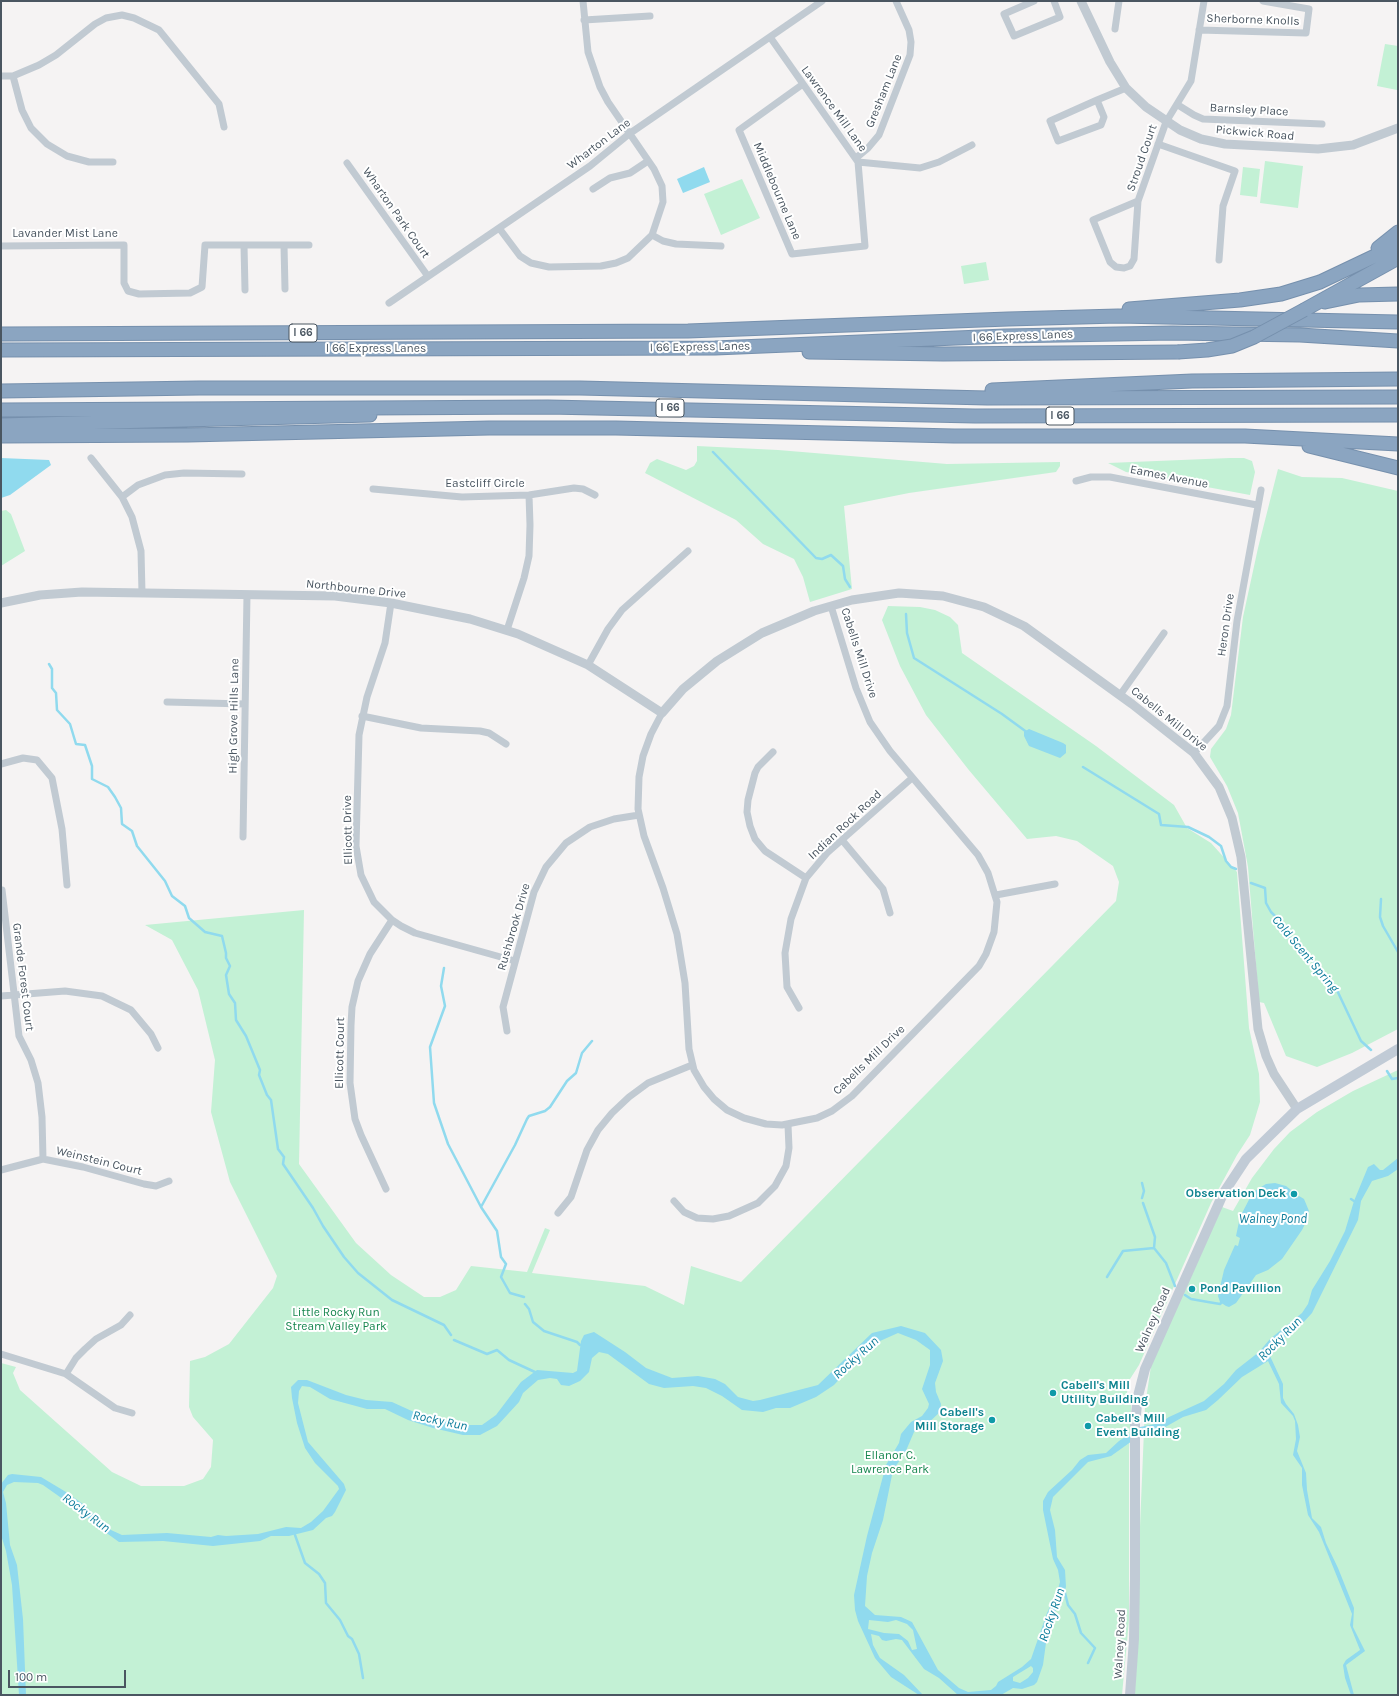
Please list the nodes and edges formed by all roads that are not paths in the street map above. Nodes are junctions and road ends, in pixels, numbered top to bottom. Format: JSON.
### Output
{"nodes":[{"id":1,"x":583,"y":1,"type":"edge"},
{"id":2,"x":822,"y":1,"type":"edge"},
{"id":3,"x":896,"y":1,"type":"edge"},
{"id":4,"x":1034,"y":1,"type":"edge"},
{"id":5,"x":1054,"y":1,"type":"edge"},
{"id":6,"x":1081,"y":1,"type":"edge"},
{"id":7,"x":1119,"y":1,"type":"edge"},
{"id":8,"x":1204,"y":1,"type":"edge"},
{"id":9,"x":1263,"y":1,"type":"edge"},
{"id":10,"x":650,"y":16,"type":"dead end"},
{"id":11,"x":584,"y":20,"type":"junction"},
{"id":12,"x":1115,"y":29,"type":"dead end"},
{"id":13,"x":1199,"y":30,"type":"junction"},
{"id":14,"x":770,"y":37,"type":"junction"},
{"id":15,"x":1,"y":76,"type":"edge"},
{"id":16,"x":13,"y":76,"type":"junction"},
{"id":17,"x":803,"y":84,"type":"junction"},
{"id":18,"x":1126,"y":88,"type":"junction"},
{"id":19,"x":1097,"y":100,"type":"junction"},
{"id":20,"x":1178,"y":105,"type":"junction"},
{"id":21,"x":1166,"y":122,"type":"junction"},
{"id":22,"x":1322,"y":124,"type":"dead end"},
{"id":23,"x":224,"y":127,"type":"dead end"},
{"id":24,"x":1398,"y":128,"type":"edge"},
{"id":25,"x":629,"y":134,"type":"junction"},
{"id":26,"x":1158,"y":144,"type":"junction"},
{"id":27,"x":972,"y":146,"type":"dead end"},
{"id":28,"x":857,"y":160,"type":"junction"},
{"id":29,"x":648,"y":161,"type":"junction"},
{"id":30,"x":113,"y":162,"type":"dead end"},
{"id":31,"x":347,"y":163,"type":"dead end"},
{"id":32,"x":593,"y":190,"type":"dead end"},
{"id":33,"x":1138,"y":201,"type":"junction"},
{"id":34,"x":499,"y":228,"type":"junction"},
{"id":35,"x":1398,"y":232,"type":"edge"},
{"id":36,"x":652,"y":235,"type":"junction"},
{"id":37,"x":244,"y":245,"type":"junction"},
{"id":38,"x":284,"y":245,"type":"junction"},
{"id":39,"x":309,"y":245,"type":"dead end"},
{"id":40,"x":1398,"y":245,"type":"edge"},
{"id":41,"x":1,"y":246,"type":"edge"},
{"id":42,"x":721,"y":246,"type":"dead end"},
{"id":43,"x":1398,"y":258,"type":"edge"},
{"id":44,"x":1219,"y":260,"type":"dead end"},
{"id":45,"x":1345,"y":270,"type":"junction"},
{"id":46,"x":427,"y":275,"type":"junction"},
{"id":47,"x":285,"y":289,"type":"dead end"},
{"id":48,"x":245,"y":290,"type":"dead end"},
{"id":49,"x":1398,"y":294,"type":"edge"},
{"id":50,"x":1337,"y":295,"type":"junction"},
{"id":51,"x":389,"y":302,"type":"dead end"},
{"id":52,"x":1034,"y":318,"type":"junction"},
{"id":53,"x":1398,"y":322,"type":"edge"},
{"id":54,"x":1,"y":334,"type":"edge"},
{"id":55,"x":1398,"y":341,"type":"edge"},
{"id":56,"x":715,"y":348,"type":"junction"},
{"id":57,"x":1,"y":350,"type":"edge"},
{"id":58,"x":1398,"y":379,"type":"edge"},
{"id":59,"x":1,"y":391,"type":"edge"},
{"id":60,"x":872,"y":395,"type":"junction"},
{"id":61,"x":1352,"y":397,"type":"junction"},
{"id":62,"x":1398,"y":397,"type":"edge"},
{"id":63,"x":548,"y":406,"type":"junction"},
{"id":64,"x":1,"y":410,"type":"edge"},
{"id":65,"x":793,"y":411,"type":"junction"},
{"id":66,"x":1337,"y":415,"type":"junction"},
{"id":67,"x":1398,"y":415,"type":"edge"},
{"id":68,"x":1398,"y":422,"type":"edge"},
{"id":69,"x":1,"y":425,"type":"edge"},
{"id":70,"x":1,"y":436,"type":"edge"},
{"id":71,"x":1230,"y":436,"type":"junction"},
{"id":72,"x":1398,"y":444,"type":"edge"},
{"id":73,"x":91,"y":458,"type":"dead end"},
{"id":74,"x":1398,"y":468,"type":"edge"},
{"id":75,"x":242,"y":474,"type":"dead end"},
{"id":76,"x":1076,"y":481,"type":"dead end"},
{"id":77,"x":373,"y":489,"type":"dead end"},
{"id":78,"x":1261,"y":490,"type":"dead end"},
{"id":79,"x":528,"y":495,"type":"junction"},
{"id":80,"x":595,"y":495,"type":"dead end"},
{"id":81,"x":122,"y":497,"type":"junction"},
{"id":82,"x":1257,"y":505,"type":"junction"},
{"id":83,"x":688,"y":552,"type":"dead end"},
{"id":84,"x":142,"y":593,"type":"junction"},
{"id":85,"x":247,"y":595,"type":"junction"},
{"id":86,"x":1,"y":603,"type":"edge"},
{"id":87,"x":392,"y":603,"type":"junction"},
{"id":88,"x":831,"y":606,"type":"junction"},
{"id":89,"x":507,"y":630,"type":"junction"},
{"id":90,"x":1164,"y":632,"type":"dead end"},
{"id":91,"x":588,"y":665,"type":"junction"},
{"id":92,"x":1120,"y":695,"type":"junction"},
{"id":93,"x":167,"y":702,"type":"dead end"},
{"id":94,"x":245,"y":704,"type":"junction"},
{"id":95,"x":662,"y":713,"type":"junction"},
{"id":96,"x":362,"y":716,"type":"junction"},
{"id":97,"x":506,"y":744,"type":"dead end"},
{"id":98,"x":773,"y":752,"type":"dead end"},
{"id":99,"x":1194,"y":753,"type":"junction"},
{"id":100,"x":1,"y":764,"type":"edge"},
{"id":101,"x":912,"y":778,"type":"junction"},
{"id":102,"x":639,"y":815,"type":"junction"},
{"id":103,"x":243,"y":837,"type":"dead end"},
{"id":104,"x":842,"y":840,"type":"junction"},
{"id":105,"x":806,"y":878,"type":"junction"},
{"id":106,"x":1054,"y":884,"type":"dead end"},
{"id":107,"x":67,"y":885,"type":"dead end"},
{"id":108,"x":2,"y":890,"type":"dead end"},
{"id":109,"x":996,"y":895,"type":"junction"},
{"id":110,"x":890,"y":913,"type":"dead end"},
{"id":111,"x":392,"y":920,"type":"junction"},
{"id":112,"x":515,"y":961,"type":"junction"},
{"id":113,"x":13,"y":995,"type":"junction"},
{"id":114,"x":1,"y":996,"type":"edge"},
{"id":115,"x":799,"y":1008,"type":"dead end"},
{"id":116,"x":507,"y":1032,"type":"dead end"},
{"id":117,"x":158,"y":1048,"type":"dead end"},
{"id":118,"x":1398,"y":1049,"type":"edge"},
{"id":119,"x":692,"y":1065,"type":"junction"},
{"id":120,"x":1297,"y":1109,"type":"junction"},
{"id":121,"x":788,"y":1124,"type":"junction"},
{"id":122,"x":43,"y":1159,"type":"junction"},
{"id":123,"x":1,"y":1170,"type":"edge"},
{"id":124,"x":169,"y":1182,"type":"dead end"},
{"id":125,"x":386,"y":1189,"type":"dead end"},
{"id":126,"x":674,"y":1201,"type":"dead end"},
{"id":127,"x":558,"y":1213,"type":"dead end"},
{"id":128,"x":130,"y":1315,"type":"dead end"},
{"id":129,"x":1,"y":1354,"type":"edge"},
{"id":130,"x":66,"y":1374,"type":"junction"},
{"id":131,"x":132,"y":1412,"type":"dead end"},
{"id":132,"x":1130,"y":1695,"type":"edge"}],
"edges":[{"from":1,"to":11,"type":"street"},
{"from":2,"to":14,"type":"street","name":"Wharton Lane"},
{"from":3,"to":28,"type":"street","name":"Gresham Lane"},
{"from":4,"to":5,"type":"street"},
{"from":6,"to":18,"type":"street","name":"Pickwick Road"},
{"from":7,"to":12,"type":"street"},
{"from":8,"to":13,"type":"street","name":"Sherborne Knolls"},
{"from":9,"to":13,"type":"street","name":"Sherborne Knolls"},
{"from":10,"to":11,"type":"street"},
{"from":11,"to":25,"type":"street"},
{"from":13,"to":20,"type":"street","name":"Sherborne Knolls"},
{"from":14,"to":17,"type":"street","name":"Lawrence Mill Lane"},
{"from":14,"to":25,"type":"street","name":"Wharton Lane"},
{"from":15,"to":16,"type":"street"},
{"from":16,"to":23,"type":"street"},
{"from":16,"to":30,"type":"street"},
{"from":17,"to":28,"type":"street","name":"Lawrence Mill Lane"},
{"from":17,"to":28,"type":"street","name":"Middlebourne Lane"},
{"from":18,"to":19,"type":"street"},
{"from":18,"to":21,"type":"street","name":"Pickwick Road"},
{"from":19,"to":19,"type":"street"},
{"from":20,"to":21,"type":"street","name":"Sherborne Knolls"},
{"from":20,"to":22,"type":"street","name":"Barnsley Place"},
{"from":21,"to":24,"type":"street","name":"Pickwick Road"},
{"from":21,"to":26,"type":"street","name":"Stroud Court"},
{"from":25,"to":29,"type":"street"},
{"from":25,"to":34,"type":"street","name":"Wharton Lane"},
{"from":26,"to":33,"type":"street","name":"Stroud Court"},
{"from":26,"to":44,"type":"street"},
{"from":27,"to":28,"type":"street","name":"Lawrence Mill Lane"},
{"from":29,"to":32,"type":"street"},
{"from":29,"to":36,"type":"street"},
{"from":31,"to":46,"type":"street","name":"Wharton Park Court"},
{"from":33,"to":33,"type":"street","name":"Stroud Court"},
{"from":34,"to":36,"type":"street"},
{"from":34,"to":46,"type":"street","name":"Wharton Lane"},
{"from":35,"to":45,"type":"highway"},
{"from":36,"to":42,"type":"street"},
{"from":37,"to":38,"type":"street","name":"Lavander Mist Lane"},
{"from":37,"to":41,"type":"street","name":"Lavander Mist Lane"},
{"from":37,"to":48,"type":"street"},
{"from":38,"to":39,"type":"street","name":"Lavander Mist Lane"},
{"from":38,"to":47,"type":"street"},
{"from":40,"to":45,"type":"highway"},
{"from":43,"to":50,"type":"highway"},
{"from":45,"to":52,"type":"highway"},
{"from":46,"to":51,"type":"street","name":"Wharton Lane"},
{"from":49,"to":50,"type":"highway"},
{"from":50,"to":56,"type":"highway","bridge":true},
{"from":52,"to":53,"type":"highway","number":"I 66"},
{"from":52,"to":54,"type":"highway","number":"I 66"},
{"from":55,"to":56,"type":"highway","name":"I 66 Express Lanes"},
{"from":56,"to":57,"type":"highway","name":"I 66 Express Lanes"},
{"from":58,"to":60,"type":"highway"},
{"from":59,"to":60,"type":"highway"},
{"from":60,"to":61,"type":"highway"},
{"from":61,"to":62,"type":"highway"},
{"from":61,"to":65,"type":"highway"},
{"from":63,"to":64,"type":"highway","number":"I 66"},
{"from":63,"to":65,"type":"highway","number":"I 66"},
{"from":63,"to":69,"type":"highway"},
{"from":65,"to":66,"type":"highway","number":"I 66"},
{"from":66,"to":67,"type":"highway","number":"I 66"},
{"from":66,"to":68,"type":"highway"},
{"from":70,"to":71,"type":"highway"},
{"from":71,"to":72,"type":"highway"},
{"from":71,"to":74,"type":"highway"},
{"from":73,"to":81,"type":"street"},
{"from":75,"to":81,"type":"street"},
{"from":76,"to":82,"type":"street","name":"Eames Avenue"},
{"from":77,"to":79,"type":"street","name":"Eastcliff Circle"},
{"from":78,"to":82,"type":"street","name":"Heron Drive"},
{"from":79,"to":80,"type":"street","name":"Eastcliff Circle"},
{"from":79,"to":89,"type":"street"},
{"from":81,"to":84,"type":"street"},
{"from":82,"to":99,"type":"street","name":"Heron Drive"},
{"from":83,"to":91,"type":"street"},
{"from":84,"to":85,"type":"street","name":"Northbourne Drive"},
{"from":84,"to":86,"type":"street","name":"Northbourne Drive"},
{"from":85,"to":87,"type":"street","name":"Northbourne Drive"},
{"from":85,"to":94,"type":"street","name":"High Grove Hills Lane"},
{"from":87,"to":89,"type":"street","name":"Northbourne Drive"},
{"from":87,"to":96,"type":"street","name":"Ellicott Drive"},
{"from":88,"to":92,"type":"street","name":"Cabells Mill Drive"},
{"from":88,"to":95,"type":"street","name":"Cabells Mill Drive"},
{"from":88,"to":101,"type":"street","name":"Cabells Mill Drive"},
{"from":89,"to":91,"type":"street","name":"Northbourne Drive"},
{"from":90,"to":92,"type":"street"},
{"from":91,"to":95,"type":"street","name":"Northbourne Drive"},
{"from":92,"to":99,"type":"street","name":"Cabells Mill Drive"},
{"from":93,"to":94,"type":"street"},
{"from":94,"to":103,"type":"street","name":"High Grove Hills Lane"},
{"from":95,"to":102,"type":"street","name":"Cabells Mill Drive"},
{"from":96,"to":97,"type":"street"},
{"from":96,"to":111,"type":"street","name":"Ellicott Drive"},
{"from":98,"to":105,"type":"street"},
{"from":99,"to":120,"type":"street","name":"Cabells Mill Drive"},
{"from":100,"to":107,"type":"street"},
{"from":101,"to":104,"type":"street","name":"Indian Rock Road"},
{"from":101,"to":109,"type":"street","name":"Cabells Mill Drive"},
{"from":102,"to":112,"type":"street","name":"Rushbrook Drive"},
{"from":102,"to":119,"type":"street","name":"Cabells Mill Drive"},
{"from":104,"to":105,"type":"street","name":"Indian Rock Road"},
{"from":104,"to":110,"type":"street"},
{"from":105,"to":115,"type":"street","name":"Indian Rock Road"},
{"from":106,"to":109,"type":"street"},
{"from":108,"to":113,"type":"street","name":"Grande Forest Court"},
{"from":109,"to":121,"type":"street","name":"Cabells Mill Drive"},
{"from":111,"to":112,"type":"street","name":"Ellicott Drive"},
{"from":111,"to":125,"type":"street","name":"Ellicott Court"},
{"from":112,"to":116,"type":"street","name":"Rushbrook Drive"},
{"from":113,"to":114,"type":"street"},
{"from":113,"to":117,"type":"street"},
{"from":113,"to":122,"type":"street","name":"Grande Forest Court"},
{"from":118,"to":120,"type":"main road","name":"Walney Road"},
{"from":119,"to":121,"type":"street","name":"Cabells Mill Drive"},
{"from":119,"to":127,"type":"street"},
{"from":120,"to":132,"type":"main road","name":"Walney Road"},
{"from":121,"to":126,"type":"street"},
{"from":122,"to":123,"type":"street","name":"Weinstein Court"},
{"from":122,"to":124,"type":"street","name":"Weinstein Court"},
{"from":128,"to":130,"type":"street"},
{"from":129,"to":130,"type":"street"},
{"from":130,"to":131,"type":"street"}]}
